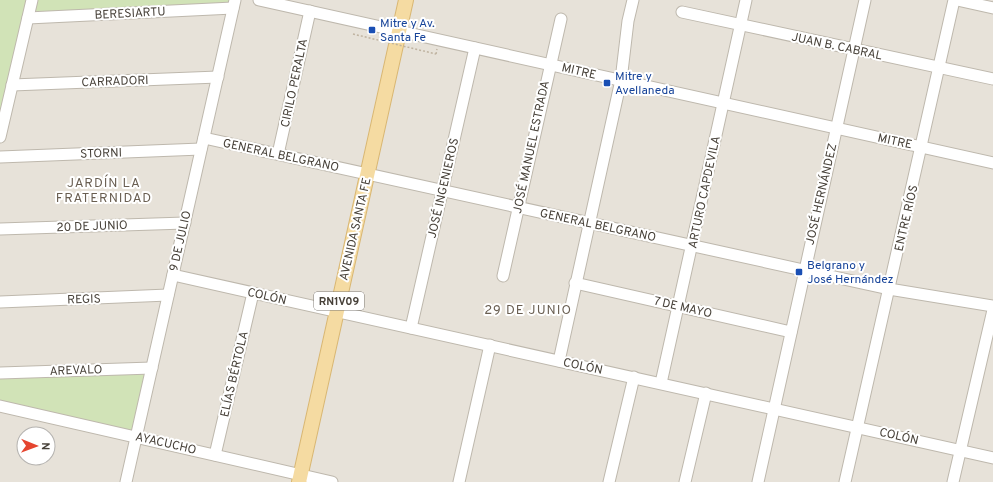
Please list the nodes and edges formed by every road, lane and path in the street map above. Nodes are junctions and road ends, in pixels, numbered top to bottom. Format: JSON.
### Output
{"nodes":[{"id":1,"x":32,"y":0,"type":"edge"},
{"id":2,"x":259,"y":0,"type":"edge"},
{"id":3,"x":406,"y":0,"type":"edge"},
{"id":4,"x":633,"y":0,"type":"edge"},
{"id":5,"x":746,"y":0,"type":"edge"},
{"id":6,"x":865,"y":0,"type":"edge"},
{"id":7,"x":954,"y":0,"type":"edge"},
{"id":8,"x":957,"y":0,"type":"edge"},
{"id":9,"x":234,"y":4,"type":"edge"},
{"id":10,"x":993,"y":8,"type":"edge"},
{"id":11,"x":310,"y":11,"type":"junction"},
{"id":12,"x":682,"y":12,"type":"dead end"},
{"id":13,"x":28,"y":18,"type":"junction"},
{"id":14,"x":561,"y":19,"type":"dead end"},
{"id":15,"x":741,"y":25,"type":"junction"},
{"id":16,"x":399,"y":31,"type":"junction"},
{"id":17,"x":353,"y":34,"type":"dead end"},
{"id":18,"x":475,"y":48,"type":"junction"},
{"id":19,"x":854,"y":49,"type":"junction"},
{"id":20,"x":436,"y":54,"type":"dead end"},
{"id":21,"x":550,"y":64,"type":"junction"},
{"id":22,"x":940,"y":68,"type":"junction"},
{"id":23,"x":218,"y":77,"type":"junction"},
{"id":24,"x":993,"y":79,"type":"edge"},
{"id":25,"x":621,"y":80,"type":"junction"},
{"id":26,"x":12,"y":85,"type":"junction"},
{"id":27,"x":724,"y":103,"type":"junction"},
{"id":28,"x":836,"y":128,"type":"junction"},
{"id":29,"x":0,"y":137,"type":"edge"},
{"id":30,"x":204,"y":138,"type":"junction"},
{"id":31,"x":922,"y":147,"type":"junction"},
{"id":32,"x":201,"y":149,"type":"junction"},
{"id":33,"x":278,"y":154,"type":"junction"},
{"id":34,"x":0,"y":157,"type":"edge"},
{"id":35,"x":993,"y":163,"type":"edge"},
{"id":36,"x":367,"y":174,"type":"junction"},
{"id":37,"x":442,"y":190,"type":"junction"},
{"id":38,"x":518,"y":207,"type":"junction"},
{"id":39,"x":588,"y":222,"type":"junction"},
{"id":40,"x":185,"y":223,"type":"junction"},
{"id":41,"x":0,"y":229,"type":"edge"},
{"id":42,"x":692,"y":245,"type":"junction"},
{"id":43,"x":804,"y":270,"type":"junction"},
{"id":44,"x":173,"y":275,"type":"junction"},
{"id":45,"x":503,"y":276,"type":"dead end"},
{"id":46,"x":575,"y":283,"type":"junction"},
{"id":47,"x":889,"y":288,"type":"junction"},
{"id":48,"x":253,"y":293,"type":"junction"},
{"id":49,"x":168,"y":295,"type":"junction"},
{"id":50,"x":0,"y":302,"type":"edge"},
{"id":51,"x":679,"y":306,"type":"junction"},
{"id":52,"x":993,"y":306,"type":"edge"},
{"id":53,"x":993,"y":310,"type":"edge"},
{"id":54,"x":337,"y":311,"type":"junction"},
{"id":55,"x":411,"y":328,"type":"junction"},
{"id":56,"x":791,"y":332,"type":"junction"},
{"id":57,"x":490,"y":345,"type":"junction"},
{"id":58,"x":559,"y":361,"type":"junction"},
{"id":59,"x":152,"y":368,"type":"junction"},
{"id":60,"x":0,"y":373,"type":"edge"},
{"id":61,"x":634,"y":377,"type":"junction"},
{"id":62,"x":661,"y":383,"type":"junction"},
{"id":63,"x":706,"y":393,"type":"junction"},
{"id":64,"x":0,"y":406,"type":"edge"},
{"id":65,"x":774,"y":408,"type":"junction"},
{"id":66,"x":858,"y":427,"type":"junction"},
{"id":67,"x":136,"y":437,"type":"junction"},
{"id":68,"x":960,"y":450,"type":"junction"},
{"id":69,"x":215,"y":454,"type":"junction"},
{"id":70,"x":993,"y":458,"type":"edge"},
{"id":71,"x":300,"y":479,"type":"edge"},
{"id":72,"x":126,"y":482,"type":"edge"},
{"id":73,"x":332,"y":482,"type":"edge"},
{"id":74,"x":459,"y":482,"type":"edge"},
{"id":75,"x":609,"y":482,"type":"edge"},
{"id":76,"x":685,"y":482,"type":"edge"},
{"id":77,"x":758,"y":482,"type":"edge"},
{"id":78,"x":845,"y":482,"type":"edge"},
{"id":79,"x":953,"y":482,"type":"edge"}],
"edges":[{"from":1,"to":13,"type":"street"},
{"from":2,"to":11,"type":"street","name":"MITRE"},
{"from":3,"to":16,"type":"main road","name":"AVENIDA SANTA FE","number":"RN1V09"},
{"from":4,"to":25,"type":"street"},
{"from":5,"to":15,"type":"street","name":"ARTURO CAPDEVILA"},
{"from":6,"to":19,"type":"street","name":"JOSÉ HERNÁNDEZ"},
{"from":7,"to":22,"type":"street","name":"ENTRE RÍOS"},
{"from":8,"to":10,"type":"street"},
{"from":9,"to":13,"type":"street","name":"BERESIARTU"},
{"from":9,"to":23,"type":"street","name":"9 DE JULIO"},
{"from":11,"to":16,"type":"street","name":"MITRE"},
{"from":11,"to":33,"type":"street","name":"CIRILO PERALTA"},
{"from":12,"to":15,"type":"street","name":"JUAN B. CABRAL"},
{"from":13,"to":26,"type":"street"},
{"from":14,"to":21,"type":"street","name":"JOSÉ MANUEL ESTRADA"},
{"from":15,"to":19,"type":"street","name":"JUAN B. CABRAL"},
{"from":15,"to":27,"type":"street","name":"ARTURO CAPDEVILA"},
{"from":16,"to":18,"type":"street","name":"MITRE"},
{"from":16,"to":36,"type":"main road","name":"AVENIDA SANTA FE","number":"RN1V09"},
{"from":17,"to":20,"type":"path","bridge":true},
{"from":18,"to":21,"type":"street","name":"MITRE"},
{"from":18,"to":37,"type":"street","name":"JOSÉ INGENIEROS"},
{"from":19,"to":22,"type":"street","name":"JUAN B. CABRAL"},
{"from":19,"to":28,"type":"street","name":"JOSÉ HERNÁNDEZ"},
{"from":21,"to":25,"type":"street","name":"MITRE"},
{"from":21,"to":38,"type":"street","name":"JOSÉ MANUEL ESTRADA"},
{"from":22,"to":24,"type":"street","name":"JUAN B. CABRAL"},
{"from":22,"to":31,"type":"street","name":"ENTRE RÍOS"},
{"from":23,"to":26,"type":"street","name":"CARRADORI"},
{"from":23,"to":30,"type":"street","name":"9 DE JULIO"},
{"from":25,"to":27,"type":"street","name":"MITRE"},
{"from":25,"to":39,"type":"street"},
{"from":26,"to":29,"type":"street"},
{"from":27,"to":28,"type":"street","name":"MITRE"},
{"from":27,"to":42,"type":"street","name":"ARTURO CAPDEVILA"},
{"from":28,"to":31,"type":"street","name":"MITRE"},
{"from":28,"to":43,"type":"street","name":"JOSÉ HERNÁNDEZ"},
{"from":30,"to":32,"type":"street","name":"9 DE JULIO"},
{"from":30,"to":33,"type":"street","name":"GENERAL BELGRANO"},
{"from":31,"to":35,"type":"street","name":"MITRE"},
{"from":31,"to":47,"type":"street","name":"ENTRE RÍOS"},
{"from":32,"to":34,"type":"street","name":"STORNI"},
{"from":32,"to":40,"type":"street","name":"9 DE JULIO"},
{"from":33,"to":36,"type":"street","name":"GENERAL BELGRANO"},
{"from":36,"to":37,"type":"street","name":"GENERAL BELGRANO"},
{"from":36,"to":54,"type":"main road","name":"AVENIDA SANTA FE","number":"RN1V09"},
{"from":37,"to":38,"type":"street","name":"GENERAL BELGRANO"},
{"from":37,"to":55,"type":"street","name":"JOSÉ INGENIEROS"},
{"from":38,"to":39,"type":"street","name":"GENERAL BELGRANO"},
{"from":38,"to":45,"type":"street","name":"JOSÉ MANUEL ESTRADA"},
{"from":39,"to":42,"type":"street","name":"GENERAL BELGRANO"},
{"from":39,"to":46,"type":"street"},
{"from":40,"to":41,"type":"street","name":"20 DE JUNIO"},
{"from":40,"to":44,"type":"street","name":"9 DE JULIO"},
{"from":42,"to":43,"type":"street","name":"GENERAL BELGRANO"},
{"from":42,"to":51,"type":"street","name":"ARTURO CAPDEVILA"},
{"from":43,"to":47,"type":"street","name":"GENERAL BELGRANO"},
{"from":43,"to":56,"type":"street","name":"JOSÉ HERNÁNDEZ"},
{"from":44,"to":48,"type":"street","name":"COLÓN"},
{"from":44,"to":49,"type":"street","name":"9 DE JULIO"},
{"from":46,"to":51,"type":"street","name":"7 DE MAYO"},
{"from":46,"to":58,"type":"street"},
{"from":47,"to":52,"type":"street","name":"GENERAL BELGRANO"},
{"from":47,"to":66,"type":"street","name":"ENTRE RÍOS"},
{"from":48,"to":54,"type":"street","name":"COLÓN"},
{"from":48,"to":69,"type":"street","name":"ELÍAS BÉRTOLA"},
{"from":49,"to":50,"type":"street","name":"REGIS"},
{"from":49,"to":59,"type":"street","name":"9 DE JULIO"},
{"from":51,"to":56,"type":"street","name":"7 DE MAYO"},
{"from":51,"to":62,"type":"street","name":"ARTURO CAPDEVILA"},
{"from":53,"to":68,"type":"street"},
{"from":54,"to":55,"type":"street","name":"COLÓN"},
{"from":54,"to":71,"type":"main road","name":"AVENIDA SANTA FE","number":"RN1V09"},
{"from":55,"to":57,"type":"street","name":"COLÓN"},
{"from":56,"to":65,"type":"street","name":"JOSÉ HERNÁNDEZ"},
{"from":57,"to":58,"type":"street","name":"COLÓN"},
{"from":57,"to":74,"type":"street"},
{"from":58,"to":61,"type":"street","name":"COLÓN"},
{"from":59,"to":60,"type":"street","name":"AREVALO"},
{"from":59,"to":67,"type":"street","name":"9 DE JULIO"},
{"from":61,"to":62,"type":"street","name":"COLÓN"},
{"from":61,"to":75,"type":"street"},
{"from":62,"to":63,"type":"street","name":"COLÓN"},
{"from":63,"to":65,"type":"street","name":"COLÓN"},
{"from":63,"to":76,"type":"street"},
{"from":64,"to":67,"type":"street","name":"AYACUCHO"},
{"from":65,"to":66,"type":"street","name":"COLÓN"},
{"from":65,"to":77,"type":"street","name":"JOSÉ HERNÁNDEZ"},
{"from":66,"to":68,"type":"street","name":"COLÓN"},
{"from":66,"to":78,"type":"street","name":"ENTRE RÍOS"},
{"from":67,"to":69,"type":"street","name":"AYACUCHO"},
{"from":67,"to":72,"type":"street","name":"9 DE JULIO"},
{"from":68,"to":70,"type":"street","name":"COLÓN"},
{"from":68,"to":79,"type":"street"},
{"from":69,"to":71,"type":"street","name":"AYACUCHO"},
{"from":71,"to":73,"type":"street","name":"AYACUCHO"}]}
